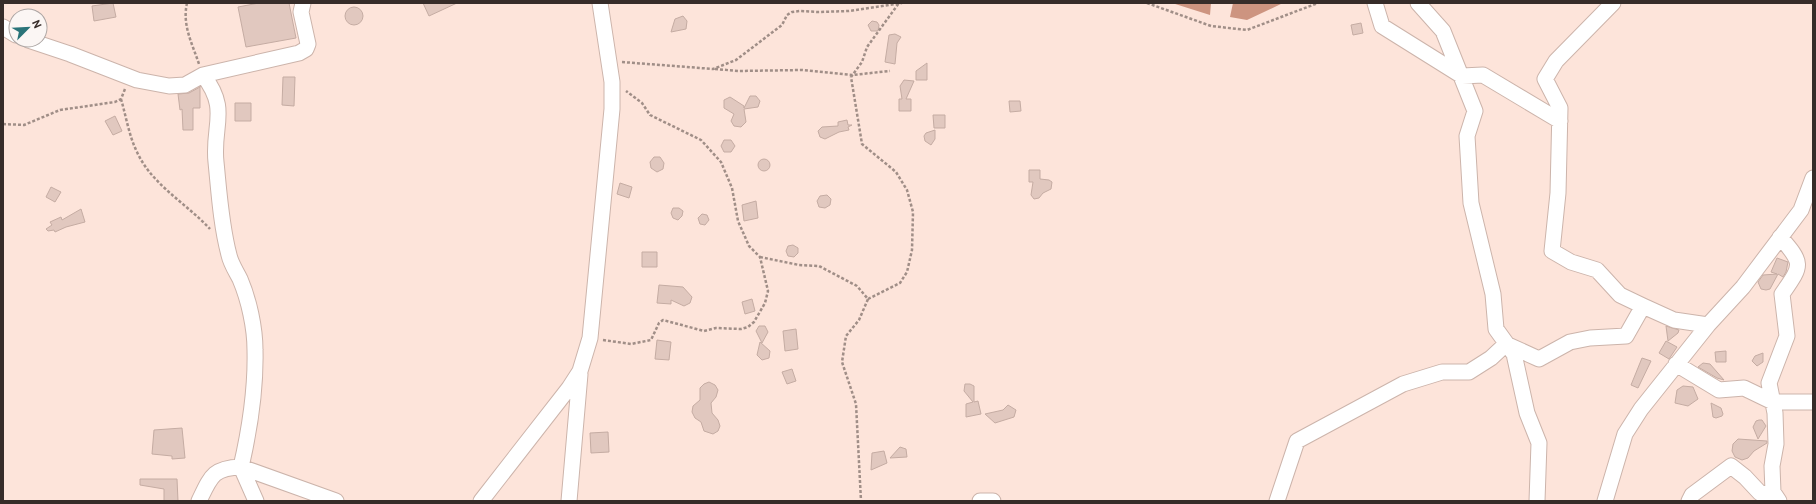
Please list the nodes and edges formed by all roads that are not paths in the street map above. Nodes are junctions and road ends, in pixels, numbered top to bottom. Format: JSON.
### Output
{"nodes":[{"id":1,"x":303,"y":3,"type":"edge"},
{"id":2,"x":600,"y":3,"type":"edge"},
{"id":3,"x":1375,"y":3,"type":"edge"},
{"id":4,"x":1418,"y":3,"type":"edge"},
{"id":5,"x":1613,"y":3,"type":"edge"},
{"id":6,"x":48,"y":47,"type":"edge"},
{"id":7,"x":203,"y":75,"type":"junction"},
{"id":8,"x":1462,"y":76,"type":"junction"},
{"id":9,"x":1560,"y":121,"type":"junction"},
{"id":10,"x":1813,"y":178,"type":"edge"},
{"id":11,"x":1780,"y":237,"type":"junction"},
{"id":12,"x":1643,"y":306,"type":"junction"},
{"id":13,"x":1708,"y":325,"type":"junction"},
{"id":14,"x":1506,"y":344,"type":"junction"},
{"id":15,"x":1676,"y":364,"type":"junction"},
{"id":16,"x":580,"y":371,"type":"junction"},
{"id":17,"x":1773,"y":402,"type":"junction"},
{"id":18,"x":1813,"y":402,"type":"edge"},
{"id":19,"x":241,"y":467,"type":"junction"},
{"id":20,"x":1776,"y":496,"type":"edge"},
{"id":21,"x":199,"y":501,"type":"edge"},
{"id":22,"x":256,"y":501,"type":"edge"},
{"id":23,"x":336,"y":501,"type":"edge"},
{"id":24,"x":481,"y":501,"type":"edge"},
{"id":25,"x":569,"y":501,"type":"edge"},
{"id":26,"x":980,"y":501,"type":"edge"},
{"id":27,"x":993,"y":501,"type":"edge"},
{"id":28,"x":1277,"y":501,"type":"edge"},
{"id":29,"x":1537,"y":501,"type":"edge"},
{"id":30,"x":1605,"y":501,"type":"edge"},
{"id":31,"x":1689,"y":501,"type":"edge"}],
"edges":[{"from":1,"to":7,"type":"street"},
{"from":2,"to":16,"type":"street"},
{"from":3,"to":8,"type":"street"},
{"from":4,"to":8,"type":"street"},
{"from":5,"to":9,"type":"street"},
{"from":6,"to":7,"type":"street"},
{"from":7,"to":19,"type":"street"},
{"from":8,"to":9,"type":"street"},
{"from":8,"to":14,"type":"street"},
{"from":9,"to":12,"type":"street"},
{"from":10,"to":11,"type":"street"},
{"from":11,"to":13,"type":"street"},
{"from":11,"to":17,"type":"street"},
{"from":12,"to":13,"type":"street"},
{"from":12,"to":14,"type":"street"},
{"from":13,"to":15,"type":"street"},
{"from":14,"to":28,"type":"street"},
{"from":14,"to":29,"type":"street"},
{"from":15,"to":17,"type":"street"},
{"from":15,"to":30,"type":"street"},
{"from":16,"to":24,"type":"street"},
{"from":16,"to":25,"type":"street"},
{"from":17,"to":18,"type":"street"},
{"from":17,"to":20,"type":"street"},
{"from":19,"to":21,"type":"street"},
{"from":19,"to":22,"type":"street"},
{"from":19,"to":23,"type":"street"},
{"from":20,"to":31,"type":"street"},
{"from":26,"to":27,"type":"street"}]}
